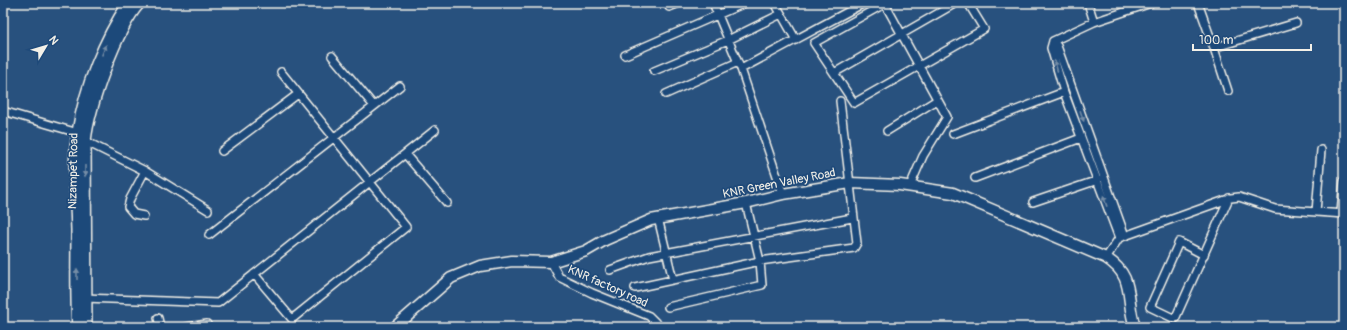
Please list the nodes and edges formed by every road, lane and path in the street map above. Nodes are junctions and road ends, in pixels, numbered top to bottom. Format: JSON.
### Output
{"nodes":[{"id":1,"x":129,"y":3,"type":"edge"},
{"id":2,"x":139,"y":3,"type":"edge"},
{"id":3,"x":679,"y":3,"type":"edge"},
{"id":4,"x":713,"y":3,"type":"edge"},
{"id":5,"x":745,"y":3,"type":"edge"},
{"id":6,"x":775,"y":3,"type":"edge"},
{"id":7,"x":864,"y":3,"type":"edge"},
{"id":8,"x":886,"y":3,"type":"edge"},
{"id":9,"x":956,"y":3,"type":"edge"},
{"id":10,"x":968,"y":3,"type":"edge"},
{"id":11,"x":1088,"y":3,"type":"edge"},
{"id":12,"x":1151,"y":3,"type":"edge"},
{"id":13,"x":1198,"y":3,"type":"edge"},
{"id":14,"x":669,"y":7,"type":"dead end"},
{"id":15,"x":781,"y":14,"type":"junction"},
{"id":16,"x":718,"y":16,"type":"junction"},
{"id":17,"x":1094,"y":22,"type":"junction"},
{"id":18,"x":1296,"y":24,"type":"dead end"},
{"id":19,"x":902,"y":34,"type":"junction"},
{"id":20,"x":728,"y":40,"type":"junction"},
{"id":21,"x":796,"y":40,"type":"junction"},
{"id":22,"x":1053,"y":41,"type":"junction"},
{"id":23,"x":1213,"y":45,"type":"junction"},
{"id":24,"x":625,"y":55,"type":"dead end"},
{"id":25,"x":332,"y":56,"type":"dead end"},
{"id":26,"x":739,"y":66,"type":"junction"},
{"id":27,"x":919,"y":66,"type":"junction"},
{"id":28,"x":654,"y":71,"type":"dead end"},
{"id":29,"x":281,"y":72,"type":"dead end"},
{"id":30,"x":834,"y":73,"type":"junction"},
{"id":31,"x":400,"y":86,"type":"dead end"},
{"id":32,"x":1228,"y":91,"type":"dead end"},
{"id":33,"x":1064,"y":92,"type":"junction"},
{"id":34,"x":298,"y":94,"type":"junction"},
{"id":35,"x":666,"y":94,"type":"dead end"},
{"id":36,"x":937,"y":100,"type":"junction"},
{"id":37,"x":840,"y":101,"type":"dead end"},
{"id":38,"x":374,"y":106,"type":"junction"},
{"id":39,"x":3,"y":111,"type":"edge"},
{"id":40,"x":435,"y":130,"type":"dead end"},
{"id":41,"x":887,"y":131,"type":"dead end"},
{"id":42,"x":953,"y":134,"type":"dead end"},
{"id":43,"x":81,"y":137,"type":"junction"},
{"id":44,"x":334,"y":137,"type":"junction"},
{"id":45,"x":1082,"y":138,"type":"junction"},
{"id":46,"x":1320,"y":150,"type":"dead end"},
{"id":47,"x":222,"y":151,"type":"dead end"},
{"id":48,"x":405,"y":154,"type":"junction"},
{"id":49,"x":145,"y":171,"type":"junction"},
{"id":50,"x":975,"y":178,"type":"dead end"},
{"id":51,"x":1098,"y":180,"type":"junction"},
{"id":52,"x":1344,"y":180,"type":"edge"},
{"id":53,"x":370,"y":182,"type":"junction"},
{"id":54,"x":850,"y":183,"type":"junction"},
{"id":55,"x":910,"y":186,"type":"junction"},
{"id":56,"x":784,"y":194,"type":"junction"},
{"id":57,"x":1229,"y":198,"type":"junction"},
{"id":58,"x":1033,"y":202,"type":"dead end"},
{"id":59,"x":447,"y":203,"type":"dead end"},
{"id":60,"x":746,"y":203,"type":"junction"},
{"id":61,"x":208,"y":210,"type":"dead end"},
{"id":62,"x":1316,"y":212,"type":"junction"},
{"id":63,"x":1342,"y":214,"type":"edge"},
{"id":64,"x":144,"y":216,"type":"dead end"},
{"id":65,"x":658,"y":218,"type":"junction"},
{"id":66,"x":852,"y":218,"type":"junction"},
{"id":67,"x":209,"y":235,"type":"dead end"},
{"id":68,"x":754,"y":236,"type":"junction"},
{"id":69,"x":1122,"y":237,"type":"junction"},
{"id":70,"x":666,"y":252,"type":"junction"},
{"id":71,"x":1204,"y":255,"type":"junction"},
{"id":72,"x":1106,"y":258,"type":"junction"},
{"id":73,"x":760,"y":261,"type":"junction"},
{"id":74,"x":551,"y":262,"type":"junction"},
{"id":75,"x":610,"y":270,"type":"dead end"},
{"id":76,"x":254,"y":274,"type":"junction"},
{"id":77,"x":673,"y":280,"type":"junction"},
{"id":78,"x":635,"y":288,"type":"dead end"},
{"id":79,"x":81,"y":297,"type":"junction"},
{"id":80,"x":668,"y":307,"type":"dead end"},
{"id":81,"x":158,"y":318,"type":"dead end"},
{"id":82,"x":207,"y":324,"type":"dead end"},
{"id":83,"x":78,"y":327,"type":"edge"},
{"id":84,"x":86,"y":327,"type":"edge"},
{"id":85,"x":160,"y":327,"type":"edge"},
{"id":86,"x":187,"y":327,"type":"edge"},
{"id":87,"x":394,"y":327,"type":"edge"},
{"id":88,"x":660,"y":327,"type":"edge"},
{"id":89,"x":1135,"y":327,"type":"edge"}],
"edges":[{"from":43,"to":1,"type":"main road","name":"Nizampet Road","one_way":true},
{"from":2,"to":43,"type":"main road","name":"Nizampet Road"},
{"from":3,"to":14,"type":"street"},
{"from":4,"to":16,"type":"street"},
{"from":5,"to":16,"type":"street"},
{"from":6,"to":15,"type":"street"},
{"from":7,"to":21,"type":"street"},
{"from":8,"to":19,"type":"street"},
{"from":8,"to":30,"type":"street"},
{"from":9,"to":19,"type":"street"},
{"from":10,"to":27,"type":"street"},
{"from":11,"to":17,"type":"street"},
{"from":12,"to":17,"type":"street"},
{"from":13,"to":23,"type":"street"},
{"from":15,"to":20,"type":"street"},
{"from":15,"to":21,"type":"street"},
{"from":16,"to":20,"type":"street"},
{"from":16,"to":24,"type":"street"},
{"from":17,"to":22,"type":"street"},
{"from":18,"to":23,"type":"street"},
{"from":19,"to":27,"type":"street"},
{"from":19,"to":30,"type":"street"},
{"from":20,"to":26,"type":"street"},
{"from":20,"to":28,"type":"street"},
{"from":21,"to":26,"type":"street"},
{"from":33,"to":22,"type":"street","one_way":true},
{"from":22,"to":69,"type":"street","one_way":true},
{"from":23,"to":32,"type":"street"},
{"from":25,"to":38,"type":"street"},
{"from":26,"to":35,"type":"street"},
{"from":26,"to":56,"type":"street"},
{"from":27,"to":30,"type":"street"},
{"from":27,"to":36,"type":"street"},
{"from":29,"to":34,"type":"street"},
{"from":31,"to":38,"type":"street"},
{"from":33,"to":42,"type":"street"},
{"from":33,"to":45,"type":"street"},
{"from":34,"to":44,"type":"street"},
{"from":34,"to":47,"type":"street"},
{"from":36,"to":41,"type":"street"},
{"from":36,"to":55,"type":"street"},
{"from":37,"to":54,"type":"street"},
{"from":38,"to":44,"type":"street"},
{"from":39,"to":43,"type":"street"},
{"from":40,"to":48,"type":"street"},
{"from":43,"to":49,"type":"street"},
{"from":43,"to":79,"type":"main road","name":"Nizampet Road"},
{"from":44,"to":53,"type":"street"},
{"from":44,"to":67,"type":"street"},
{"from":45,"to":50,"type":"street"},
{"from":45,"to":51,"type":"street"},
{"from":46,"to":62,"type":"street"},
{"from":48,"to":53,"type":"street"},
{"from":48,"to":59,"type":"street"},
{"from":49,"to":61,"type":"street"},
{"from":49,"to":64,"type":"street"},
{"from":51,"to":58,"type":"street"},
{"from":69,"to":51,"type":"street","one_way":true},
{"from":52,"to":63,"type":"street"},
{"from":53,"to":76,"type":"street"},
{"from":53,"to":76,"type":"street"},
{"from":54,"to":55,"type":"street","name":"KNR Green Valley Road"},
{"from":54,"to":56,"type":"street","name":"KNR Green Valley Road"},
{"from":54,"to":66,"type":"street"},
{"from":55,"to":72,"type":"street","name":"KNR Green Valley Road"},
{"from":56,"to":60,"type":"street","name":"KNR Green Valley Road"},
{"from":57,"to":62,"type":"street"},
{"from":57,"to":69,"type":"street"},
{"from":57,"to":71,"type":"street"},
{"from":60,"to":65,"type":"street","name":"KNR Green Valley Road"},
{"from":60,"to":68,"type":"street"},
{"from":62,"to":63,"type":"street"},
{"from":65,"to":70,"type":"street"},
{"from":65,"to":74,"type":"street","name":"KNR Green Valley Road"},
{"from":66,"to":68,"type":"street"},
{"from":66,"to":73,"type":"street"},
{"from":68,"to":70,"type":"street"},
{"from":68,"to":73,"type":"street"},
{"from":69,"to":72,"type":"street"},
{"from":70,"to":75,"type":"street"},
{"from":70,"to":77,"type":"street"},
{"from":71,"to":71,"type":"street"},
{"from":72,"to":89,"type":"street","name":"KNR Green Valley Road"},
{"from":73,"to":77,"type":"street"},
{"from":73,"to":80,"type":"street"},
{"from":74,"to":87,"type":"street","name":"KNR Green Valley Road"},
{"from":74,"to":88,"type":"street","name":"KNR factory road"},
{"from":76,"to":79,"type":"street"},
{"from":77,"to":78,"type":"street"},
{"from":79,"to":83,"type":"main road","name":"Nizampet Road"},
{"from":79,"to":84,"type":"main road","name":"Nizampet Road"},
{"from":81,"to":85,"type":"street"},
{"from":82,"to":86,"type":"street"}]}
